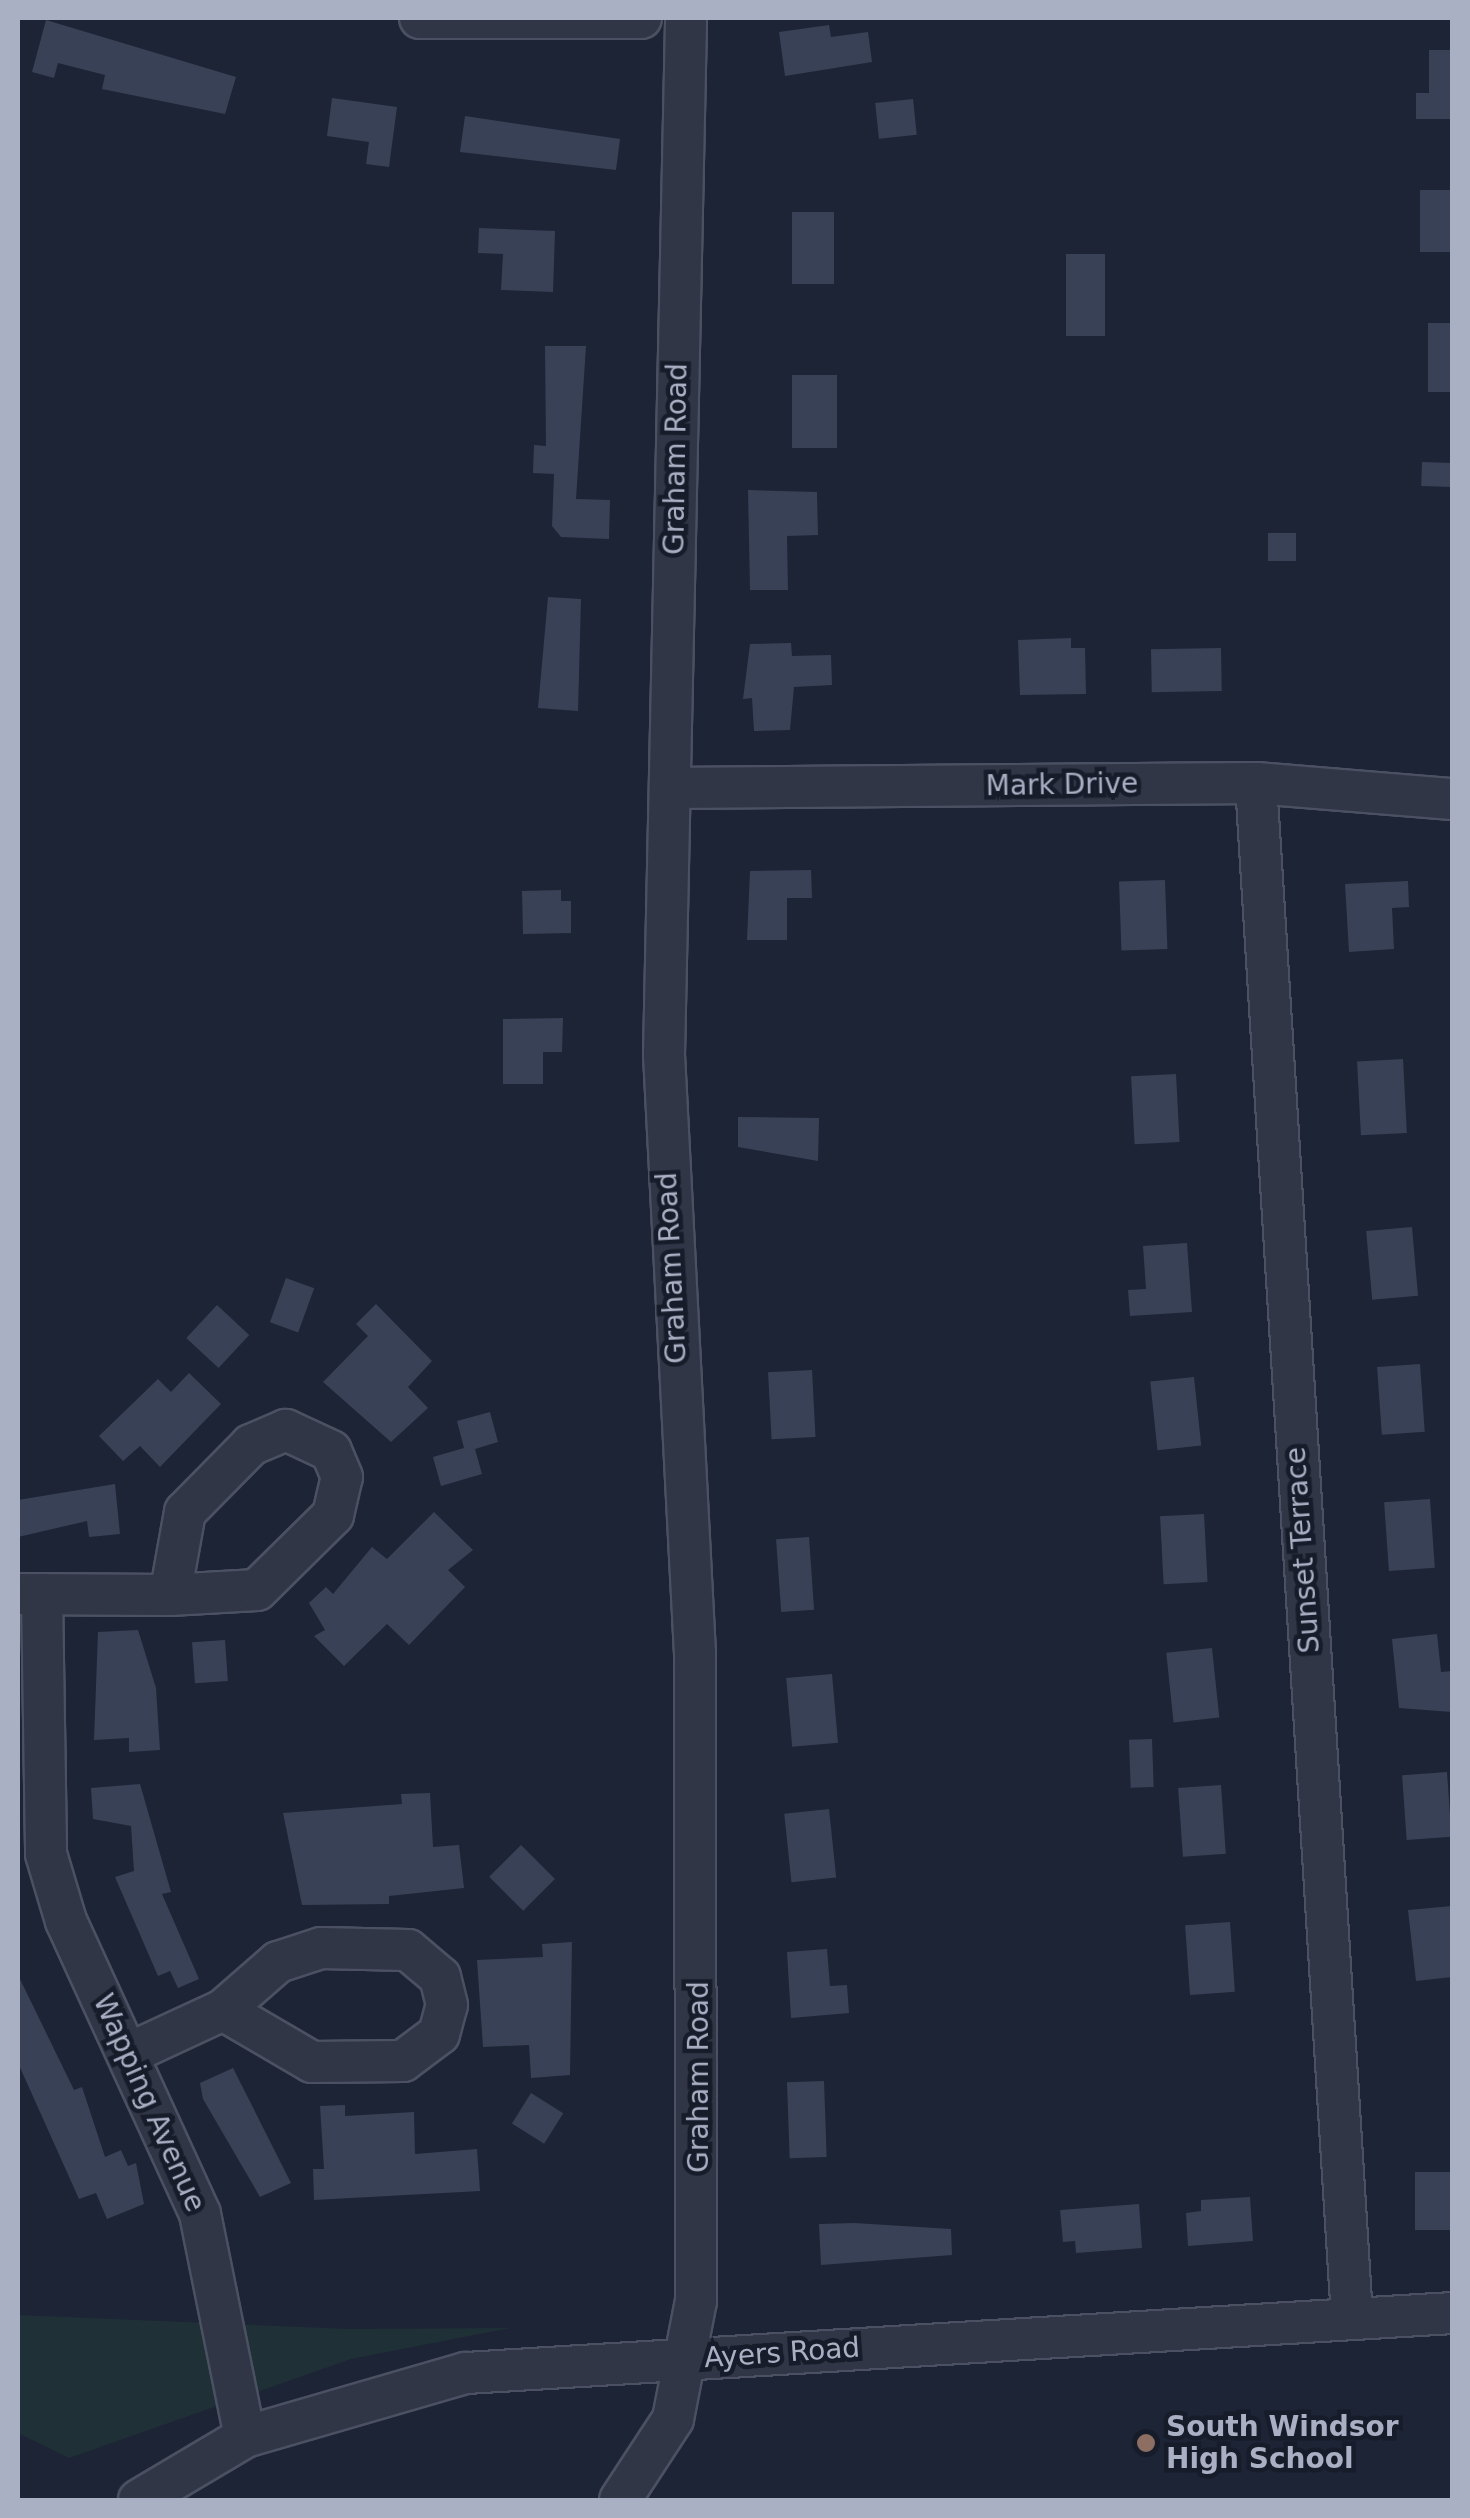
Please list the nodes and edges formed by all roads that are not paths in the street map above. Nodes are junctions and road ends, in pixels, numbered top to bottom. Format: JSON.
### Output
{"nodes":[{"id":1,"x":420,"y":18,"type":"edge"},
{"id":2,"x":641,"y":18,"type":"edge"},
{"id":3,"x":686,"y":18,"type":"edge"},
{"id":4,"x":1256,"y":783,"type":"junction"},
{"id":5,"x":671,"y":788,"type":"junction"},
{"id":6,"x":1452,"y":799,"type":"edge"},
{"id":7,"x":30,"y":1594,"type":"edge"},
{"id":8,"x":170,"y":1595,"type":"junction"},
{"id":9,"x":31,"y":1836,"type":"edge"},
{"id":10,"x":223,"y":2010,"type":"junction"},
{"id":11,"x":128,"y":2054,"type":"junction"},
{"id":12,"x":1452,"y":2313,"type":"edge"},
{"id":13,"x":1352,"y":2318,"type":"junction"},
{"id":14,"x":686,"y":2359,"type":"junction"},
{"id":15,"x":245,"y":2437,"type":"junction"},
{"id":16,"x":139,"y":2500,"type":"edge"},
{"id":17,"x":620,"y":2500,"type":"edge"}],
"edges":[{"from":1,"to":2,"type":"street"},
{"from":3,"to":5,"type":"street","name":"Graham Road"},
{"from":4,"to":5,"type":"street","name":"Mark Drive"},
{"from":4,"to":6,"type":"street","name":"Mark Drive"},
{"from":4,"to":13,"type":"street","name":"Sunset Terrace"},
{"from":5,"to":14,"type":"street","name":"Graham Road"},
{"from":7,"to":8,"type":"street"},
{"from":7,"to":9,"type":"street","name":"Wapping Avenue"},
{"from":8,"to":8,"type":"street"},
{"from":9,"to":11,"type":"street","name":"Wapping Avenue"},
{"from":10,"to":10,"type":"street"},
{"from":10,"to":11,"type":"street"},
{"from":11,"to":15,"type":"street","name":"Wapping Avenue"},
{"from":12,"to":13,"type":"street","name":"Ayers Road"},
{"from":13,"to":14,"type":"street","name":"Ayers Road"},
{"from":14,"to":15,"type":"street","name":"Ayers Road"},
{"from":14,"to":17,"type":"street","name":"Graham Road"},
{"from":15,"to":16,"type":"street","name":"Ayers Road"}]}
